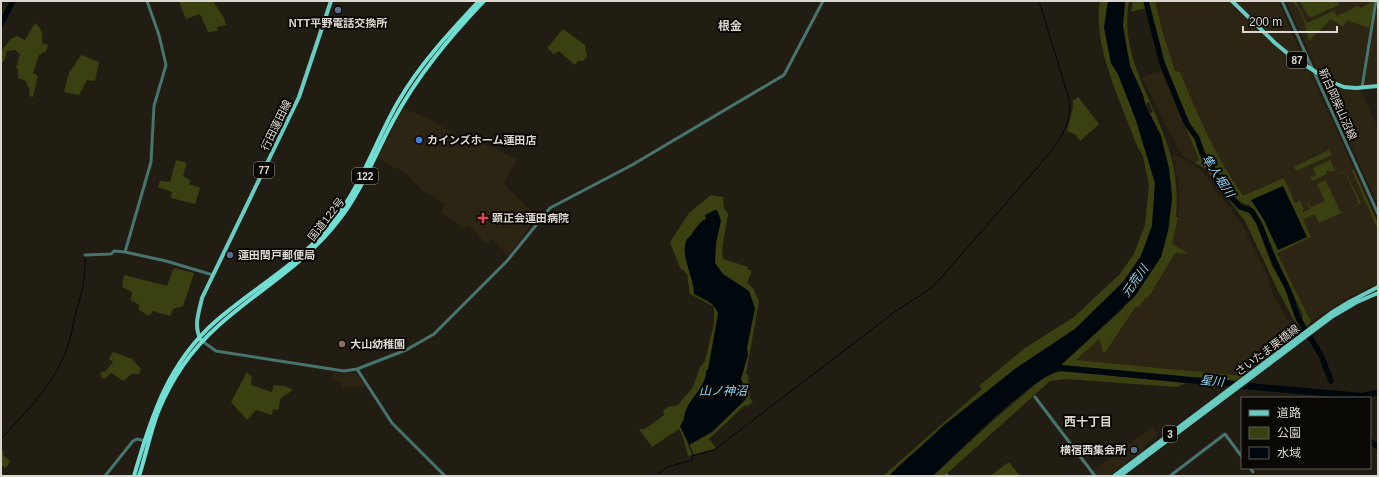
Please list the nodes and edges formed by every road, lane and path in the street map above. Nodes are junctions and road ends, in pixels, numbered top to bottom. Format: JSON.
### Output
{"nodes":[{"id":1,"x":147,"y":1,"type":"edge"},
{"id":2,"x":331,"y":1,"type":"edge"},
{"id":3,"x":479,"y":1,"type":"edge"},
{"id":4,"x":484,"y":1,"type":"edge"},
{"id":5,"x":823,"y":1,"type":"edge"},
{"id":6,"x":1232,"y":1,"type":"edge"},
{"id":7,"x":1282,"y":1,"type":"edge"},
{"id":8,"x":1376,"y":1,"type":"edge"},
{"id":9,"x":1313,"y":71,"type":"junction"},
{"id":10,"x":1378,"y":86,"type":"edge"},
{"id":11,"x":1362,"y":87,"type":"junction"},
{"id":12,"x":1378,"y":214,"type":"edge"},
{"id":13,"x":125,"y":252,"type":"junction"},
{"id":14,"x":85,"y":255,"type":"dead end"},
{"id":15,"x":213,"y":275,"type":"junction"},
{"id":16,"x":1378,"y":287,"type":"edge"},
{"id":17,"x":1378,"y":293,"type":"edge"},
{"id":18,"x":1312,"y":330,"type":"junction"},
{"id":19,"x":1305,"y":335,"type":"junction"},
{"id":20,"x":201,"y":340,"type":"junction"},
{"id":21,"x":357,"y":369,"type":"junction"},
{"id":22,"x":1034,"y":397,"type":"dead end"},
{"id":23,"x":147,"y":441,"type":"junction"},
{"id":24,"x":1241,"y":456,"type":"edge"},
{"id":25,"x":1251,"y":469,"type":"edge"},
{"id":26,"x":1253,"y":472,"type":"dead end"},
{"id":27,"x":105,"y":476,"type":"edge"},
{"id":28,"x":134,"y":476,"type":"edge"},
{"id":29,"x":139,"y":476,"type":"edge"},
{"id":30,"x":445,"y":476,"type":"edge"},
{"id":31,"x":1095,"y":476,"type":"edge"},
{"id":32,"x":1114,"y":476,"type":"edge"},
{"id":33,"x":1120,"y":476,"type":"edge"},
{"id":34,"x":1170,"y":476,"type":"edge"}],
"edges":[{"from":1,"to":13,"type":"street"},
{"from":2,"to":15,"type":"main road","name":"行田蓮田線","number":"77"},
{"from":3,"to":20,"type":"highway","name":"国道122号","number":"122"},
{"from":4,"to":20,"type":"highway","name":"国道122号","number":"122"},
{"from":5,"to":21,"type":"street"},
{"from":6,"to":9,"type":"main road","number":"87"},
{"from":7,"to":9,"type":"street","name":"新白岡柴山沼線"},
{"from":8,"to":11,"type":"street"},
{"from":9,"to":11,"type":"main road","number":"87"},
{"from":9,"to":12,"type":"street","name":"新白岡柴山沼線"},
{"from":10,"to":11,"type":"main road","number":"87"},
{"from":13,"to":14,"type":"street"},
{"from":13,"to":15,"type":"street"},
{"from":15,"to":20,"type":"main road","name":"行田蓮田線","number":"77"},
{"from":16,"to":18,"type":"main road","name":"さいたま栗橋線","number":"3"},
{"from":17,"to":18,"type":"main road","name":"さいたま栗橋線","number":"3"},
{"from":18,"to":19,"type":"main road","name":"さいたま栗橋線","number":"3"},
{"from":19,"to":32,"type":"main road","name":"さいたま栗橋線","number":"3"},
{"from":19,"to":33,"type":"main road","name":"さいたま栗橋線","number":"3"},
{"from":20,"to":21,"type":"street"},
{"from":20,"to":23,"type":"highway","number":"122"},
{"from":21,"to":30,"type":"street"},
{"from":22,"to":31,"type":"street"},
{"from":23,"to":27,"type":"street"},
{"from":23,"to":28,"type":"highway","number":"122"},
{"from":23,"to":29,"type":"highway","number":"122"},
{"from":24,"to":34,"type":"street"},
{"from":25,"to":26,"type":"street"}]}
